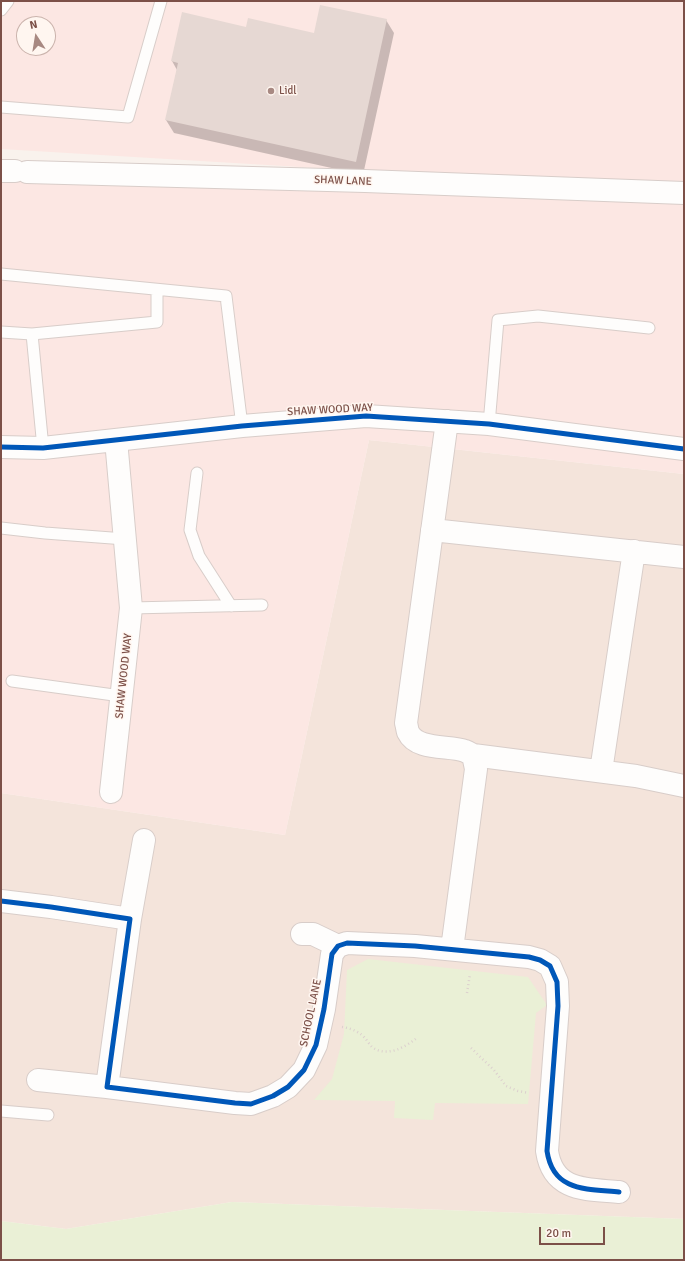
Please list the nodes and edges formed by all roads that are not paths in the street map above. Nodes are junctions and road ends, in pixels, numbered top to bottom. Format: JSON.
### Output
{"nodes":[{"id":1,"x":161,"y":1,"type":"edge"},
{"id":2,"x":1,"y":107,"type":"edge"},
{"id":3,"x":14,"y":171,"type":"edge"},
{"id":4,"x":684,"y":193,"type":"edge"},
{"id":5,"x":1,"y":274,"type":"edge"},
{"id":6,"x":157,"y":290,"type":"junction"},
{"id":7,"x":649,"y":328,"type":"dead end"},
{"id":8,"x":1,"y":332,"type":"edge"},
{"id":9,"x":32,"y":334,"type":"junction"},
{"id":10,"x":447,"y":421,"type":"junction"},
{"id":11,"x":489,"y":424,"type":"junction"},
{"id":12,"x":242,"y":426,"type":"junction"},
{"id":13,"x":116,"y":440,"type":"junction"},
{"id":14,"x":1,"y":446,"type":"edge"},
{"id":15,"x":43,"y":448,"type":"junction"},
{"id":16,"x":684,"y":449,"type":"edge"},
{"id":17,"x":197,"y":473,"type":"dead end"},
{"id":18,"x":1,"y":528,"type":"edge"},
{"id":19,"x":432,"y":530,"type":"junction"},
{"id":20,"x":125,"y":538,"type":"junction"},
{"id":21,"x":634,"y":551,"type":"junction"},
{"id":22,"x":684,"y":557,"type":"edge"},
{"id":23,"x":262,"y":605,"type":"dead end"},
{"id":24,"x":231,"y":606,"type":"junction"},
{"id":25,"x":131,"y":608,"type":"junction"},
{"id":26,"x":12,"y":681,"type":"dead end"},
{"id":27,"x":121,"y":696,"type":"junction"},
{"id":28,"x":473,"y":755,"type":"junction"},
{"id":29,"x":601,"y":771,"type":"junction"},
{"id":30,"x":684,"y":786,"type":"edge"},
{"id":31,"x":111,"y":792,"type":"dead end"},
{"id":32,"x":144,"y":840,"type":"dead end"},
{"id":33,"x":1,"y":901,"type":"edge"},
{"id":34,"x":130,"y":919,"type":"junction"},
{"id":35,"x":302,"y":934,"type":"dead end"},
{"id":36,"x":338,"y":946,"type":"junction"},
{"id":37,"x":452,"y":949,"type":"junction"},
{"id":38,"x":38,"y":1080,"type":"dead end"},
{"id":39,"x":106,"y":1087,"type":"junction"},
{"id":40,"x":1,"y":1111,"type":"edge"},
{"id":41,"x":48,"y":1115,"type":"dead end"},
{"id":42,"x":619,"y":1192,"type":"dead end"}],
"edges":[{"from":1,"to":2,"type":"lane"},
{"from":3,"to":4,"type":"street","name":"SHAW LANE"},
{"from":5,"to":6,"type":"lane"},
{"from":6,"to":9,"type":"lane"},
{"from":6,"to":12,"type":"lane"},
{"from":7,"to":11,"type":"lane"},
{"from":8,"to":9,"type":"lane"},
{"from":9,"to":15,"type":"lane"},
{"from":10,"to":11,"type":"street","name":"SHAW WOOD WAY"},
{"from":10,"to":12,"type":"street","name":"SHAW WOOD WAY"},
{"from":10,"to":19,"type":"street"},
{"from":11,"to":16,"type":"street","name":"SHAW WOOD WAY"},
{"from":12,"to":13,"type":"street","name":"SHAW WOOD WAY"},
{"from":13,"to":15,"type":"street","name":"SHAW WOOD WAY"},
{"from":13,"to":20,"type":"street","name":"SHAW WOOD WAY"},
{"from":14,"to":15,"type":"street","name":"SHAW WOOD WAY"},
{"from":17,"to":24,"type":"lane"},
{"from":18,"to":20,"type":"lane"},
{"from":19,"to":21,"type":"street"},
{"from":19,"to":28,"type":"street"},
{"from":20,"to":25,"type":"street","name":"SHAW WOOD WAY"},
{"from":21,"to":22,"type":"street"},
{"from":21,"to":29,"type":"street"},
{"from":23,"to":24,"type":"lane"},
{"from":24,"to":25,"type":"lane"},
{"from":25,"to":27,"type":"street","name":"SHAW WOOD WAY"},
{"from":26,"to":27,"type":"lane"},
{"from":27,"to":31,"type":"street","name":"SHAW WOOD WAY"},
{"from":28,"to":29,"type":"street"},
{"from":28,"to":37,"type":"street"},
{"from":29,"to":30,"type":"street"},
{"from":32,"to":34,"type":"street"},
{"from":33,"to":34,"type":"street"},
{"from":34,"to":39,"type":"street"},
{"from":35,"to":36,"type":"street"},
{"from":36,"to":37,"type":"street"},
{"from":36,"to":39,"type":"street","name":"SCHOOL LANE"},
{"from":37,"to":42,"type":"street"},
{"from":38,"to":39,"type":"street","name":"SCHOOL LANE"},
{"from":40,"to":41,"type":"lane"}]}
